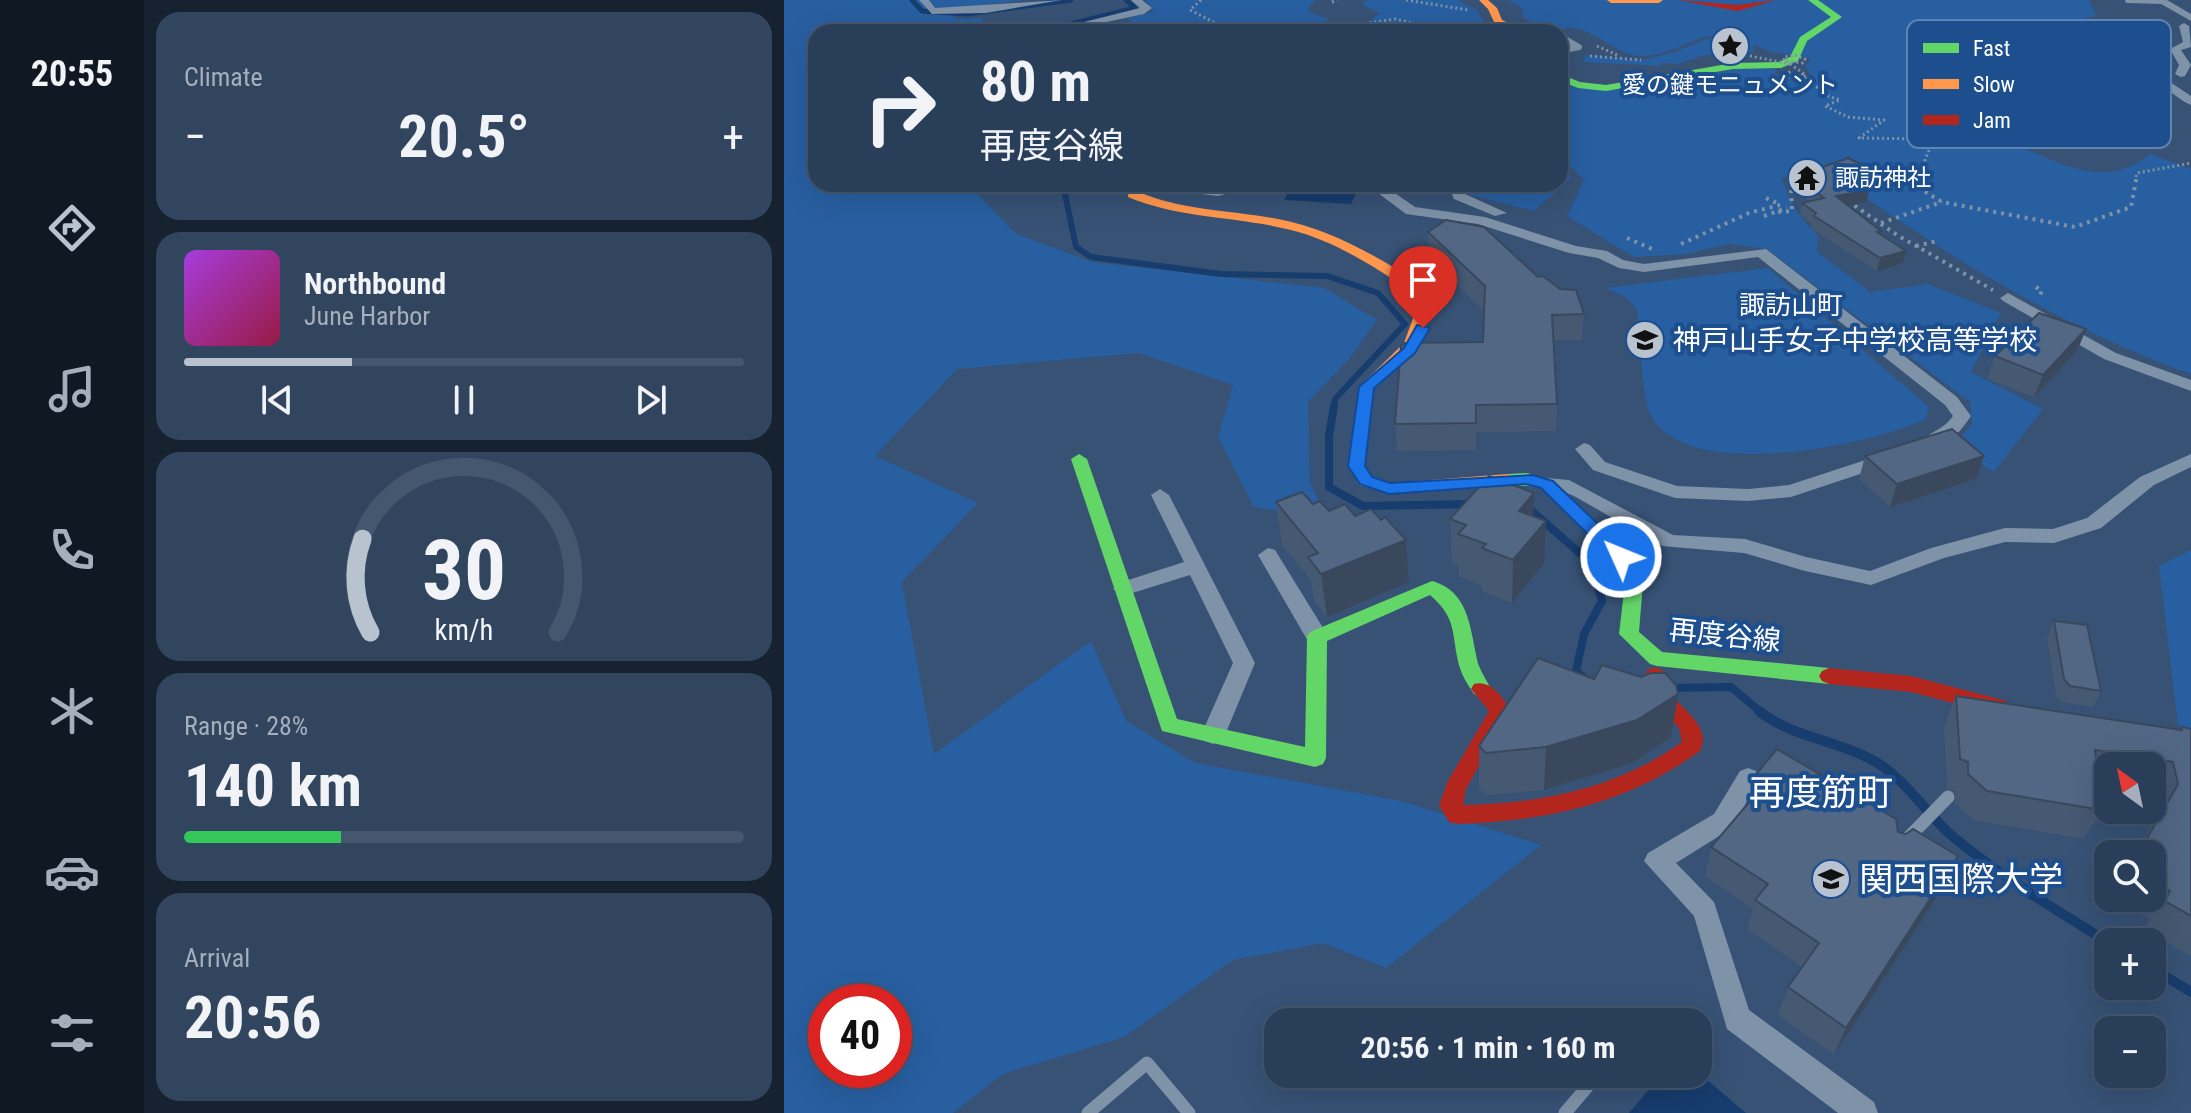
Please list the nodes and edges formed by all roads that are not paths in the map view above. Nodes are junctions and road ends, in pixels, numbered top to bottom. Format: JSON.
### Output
{"nodes":[{"id":1,"x":924,"y":0,"type":"edge"},
{"id":2,"x":1057,"y":0,"type":"edge"},
{"id":3,"x":1136,"y":0,"type":"edge"},
{"id":4,"x":1483,"y":0,"type":"edge"},
{"id":5,"x":1611,"y":0,"type":"edge"},
{"id":6,"x":1659,"y":0,"type":"edge"},
{"id":7,"x":1681,"y":0,"type":"edge"},
{"id":8,"x":1772,"y":0,"type":"edge"},
{"id":9,"x":1812,"y":0,"type":"edge"},
{"id":10,"x":2128,"y":0,"type":"edge"},
{"id":11,"x":2177,"y":0,"type":"edge"},
{"id":12,"x":2161,"y":1,"type":"edge"},
{"id":13,"x":2191,"y":1,"type":"edge"},
{"id":14,"x":2188,"y":22,"type":"edge"},
{"id":15,"x":1083,"y":24,"type":"edge"},
{"id":16,"x":1503,"y":24,"type":"edge"},
{"id":17,"x":1568,"y":41,"type":"edge"},
{"id":18,"x":1568,"y":50,"type":"edge"},
{"id":19,"x":2186,"y":73,"type":"edge"},
{"id":20,"x":1568,"y":81,"type":"edge"},
{"id":21,"x":2171,"y":87,"type":"edge"},
{"id":22,"x":2191,"y":101,"type":"edge"},
{"id":23,"x":1133,"y":192,"type":"edge"},
{"id":24,"x":1384,"y":192,"type":"edge"},
{"id":25,"x":1458,"y":192,"type":"edge"},
{"id":26,"x":1602,"y":254,"type":"junction"},
{"id":27,"x":2008,"y":298,"type":"road end"},
{"id":28,"x":2191,"y":386,"type":"edge"},
{"id":29,"x":1584,"y":449,"type":"dead end"},
{"id":30,"x":1079,"y":459,"type":"dead end"},
{"id":31,"x":2191,"y":460,"type":"edge"},
{"id":32,"x":1547,"y":484,"type":"junction"},
{"id":33,"x":1160,"y":495,"type":"dead end"},
{"id":34,"x":1268,"y":555,"type":"dead end"},
{"id":35,"x":1195,"y":566,"type":"junction"},
{"id":36,"x":1123,"y":589,"type":"junction"},
{"id":37,"x":1317,"y":637,"type":"junction"},
{"id":38,"x":1656,"y":668,"type":"junction"},
{"id":39,"x":2019,"y":711,"type":"edge"},
{"id":40,"x":1213,"y":735,"type":"junction"},
{"id":41,"x":1748,"y":778,"type":"dead end"},
{"id":42,"x":1948,"y":797,"type":"dead end"},
{"id":43,"x":1892,"y":854,"type":"edge"},
{"id":44,"x":1586,"y":1088,"type":"edge"},
{"id":45,"x":1088,"y":1113,"type":"edge"},
{"id":46,"x":1189,"y":1113,"type":"edge"},
{"id":47,"x":1565,"y":1113,"type":"edge"},
{"id":48,"x":1863,"y":1113,"type":"edge"}],
"edges":[{"from":1,"to":2,"type":"street"},
{"from":3,"to":15,"type":"street"},
{"from":4,"to":16,"type":"street"},
{"from":5,"to":6,"type":"street"},
{"from":7,"to":8,"type":"street"},
{"from":9,"to":20,"type":"street"},
{"from":10,"to":12,"type":"lane"},
{"from":11,"to":12,"type":"street"},
{"from":11,"to":13,"type":"street"},
{"from":12,"to":14,"type":"street"},
{"from":14,"to":19,"type":"street"},
{"from":17,"to":18,"type":"lane"},
{"from":21,"to":22,"type":"street"},
{"from":23,"to":32,"type":"street"},
{"from":24,"to":26,"type":"street"},
{"from":25,"to":26,"type":"street"},
{"from":26,"to":29,"type":"street"},
{"from":27,"to":28,"type":"street"},
{"from":30,"to":36,"type":"street"},
{"from":31,"to":32,"type":"street"},
{"from":32,"to":38,"type":"street","name":"再度谷線"},
{"from":33,"to":35,"type":"street"},
{"from":34,"to":37,"type":"street"},
{"from":35,"to":36,"type":"street"},
{"from":35,"to":40,"type":"street"},
{"from":36,"to":40,"type":"street"},
{"from":37,"to":38,"type":"street"},
{"from":37,"to":40,"type":"street"},
{"from":38,"to":39,"type":"street","name":"再度谷線"},
{"from":41,"to":48,"type":"street"},
{"from":42,"to":43,"type":"lane"},
{"from":44,"to":47,"type":"lane"},
{"from":45,"to":46,"type":"lane"}]}
